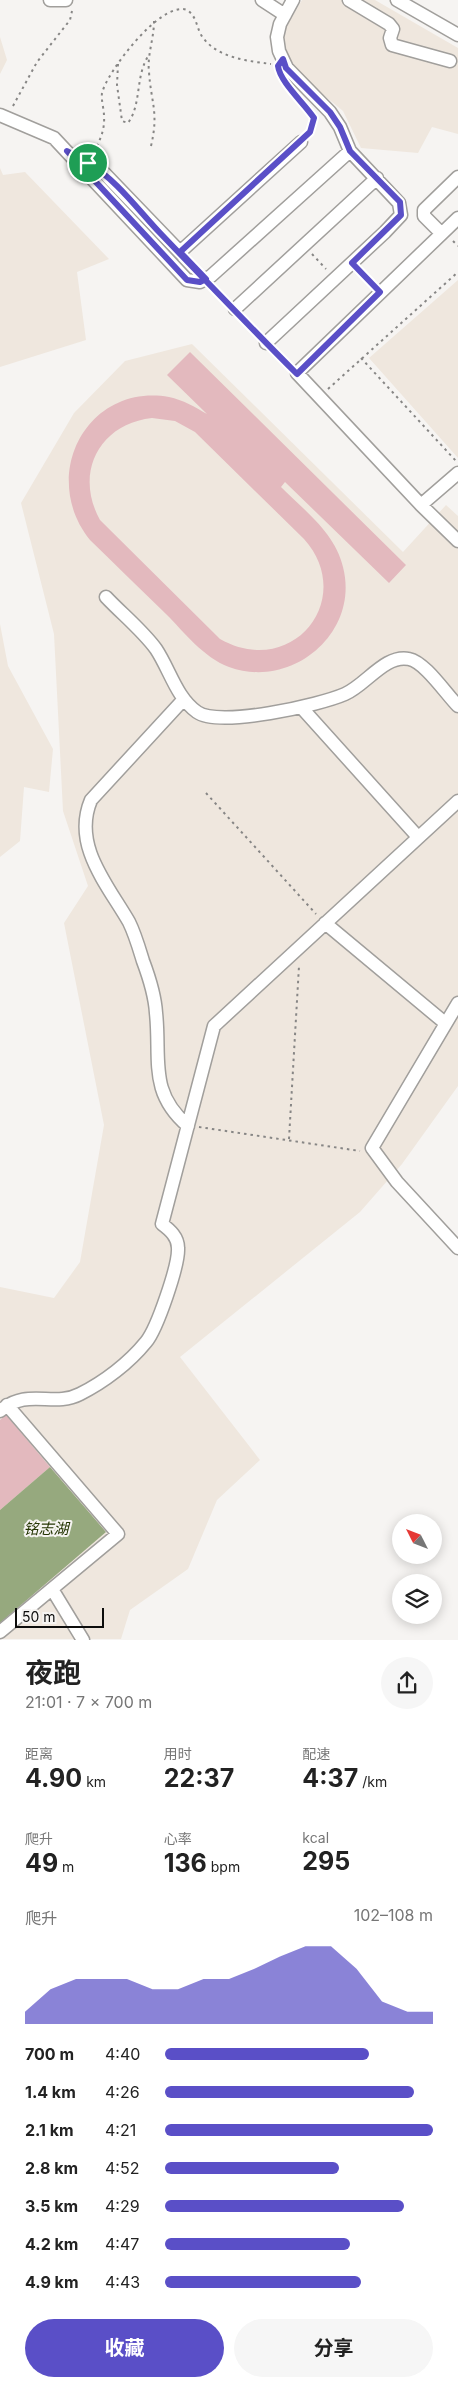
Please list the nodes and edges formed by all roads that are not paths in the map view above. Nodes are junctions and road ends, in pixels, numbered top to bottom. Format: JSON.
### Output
{"nodes":[{"id":1,"x":50,"y":0,"type":"edge"},
{"id":2,"x":66,"y":0,"type":"edge"},
{"id":3,"x":262,"y":0,"type":"edge"},
{"id":4,"x":293,"y":0,"type":"edge"},
{"id":5,"x":349,"y":0,"type":"edge"},
{"id":6,"x":396,"y":0,"type":"edge"},
{"id":7,"x":285,"y":15,"type":"junction"},
{"id":8,"x":458,"y":36,"type":"edge"},
{"id":9,"x":450,"y":61,"type":"dead end"},
{"id":10,"x":4,"y":116,"type":"edge"},
{"id":11,"x":301,"y":142,"type":"road end"},
{"id":12,"x":67,"y":151,"type":"junction"},
{"id":13,"x":350,"y":151,"type":"junction"},
{"id":14,"x":377,"y":178,"type":"junction"},
{"id":15,"x":458,"y":178,"type":"edge"},
{"id":16,"x":458,"y":218,"type":"edge"},
{"id":17,"x":441,"y":233,"type":"junction"},
{"id":18,"x":235,"y":309,"type":"road end"},
{"id":19,"x":266,"y":343,"type":"road end"},
{"id":20,"x":458,"y":473,"type":"edge"},
{"id":21,"x":421,"y":505,"type":"junction"},
{"id":22,"x":458,"y":541,"type":"edge"},
{"id":23,"x":106,"y":597,"type":"dead end"},
{"id":24,"x":184,"y":699,"type":"junction"},
{"id":25,"x":458,"y":706,"type":"edge"},
{"id":26,"x":302,"y":707,"type":"junction"},
{"id":27,"x":458,"y":801,"type":"edge"},
{"id":28,"x":418,"y":837,"type":"junction"},
{"id":29,"x":325,"y":923,"type":"junction"},
{"id":30,"x":458,"y":1003,"type":"edge"},
{"id":31,"x":445,"y":1023,"type":"junction"},
{"id":32,"x":188,"y":1126,"type":"junction"},
{"id":33,"x":458,"y":1248,"type":"edge"},
{"id":34,"x":4,"y":1408,"type":"edge"},
{"id":35,"x":52,"y":1589,"type":"junction"},
{"id":36,"x":0,"y":1632,"type":"edge"},
{"id":37,"x":83,"y":1640,"type":"edge"}],
"edges":[{"from":1,"to":2,"type":"street"},
{"from":3,"to":7,"type":"street"},
{"from":4,"to":7,"type":"street"},
{"from":5,"to":9,"type":"street"},
{"from":6,"to":8,"type":"street"},
{"from":7,"to":13,"type":"street"},
{"from":10,"to":12,"type":"street"},
{"from":11,"to":12,"type":"street"},
{"from":12,"to":13,"type":"street"},
{"from":13,"to":14,"type":"street"},
{"from":14,"to":18,"type":"street"},
{"from":14,"to":19,"type":"street"},
{"from":15,"to":17,"type":"street"},
{"from":16,"to":17,"type":"street"},
{"from":17,"to":21,"type":"street"},
{"from":20,"to":21,"type":"street"},
{"from":21,"to":22,"type":"street"},
{"from":23,"to":24,"type":"street"},
{"from":24,"to":26,"type":"street"},
{"from":24,"to":32,"type":"street"},
{"from":25,"to":26,"type":"street"},
{"from":26,"to":28,"type":"street"},
{"from":27,"to":28,"type":"street"},
{"from":28,"to":29,"type":"street"},
{"from":29,"to":31,"type":"street"},
{"from":29,"to":32,"type":"street"},
{"from":30,"to":31,"type":"street"},
{"from":31,"to":33,"type":"street"},
{"from":32,"to":34,"type":"street"},
{"from":34,"to":35,"type":"street"},
{"from":35,"to":36,"type":"street"},
{"from":35,"to":37,"type":"street"}]}
